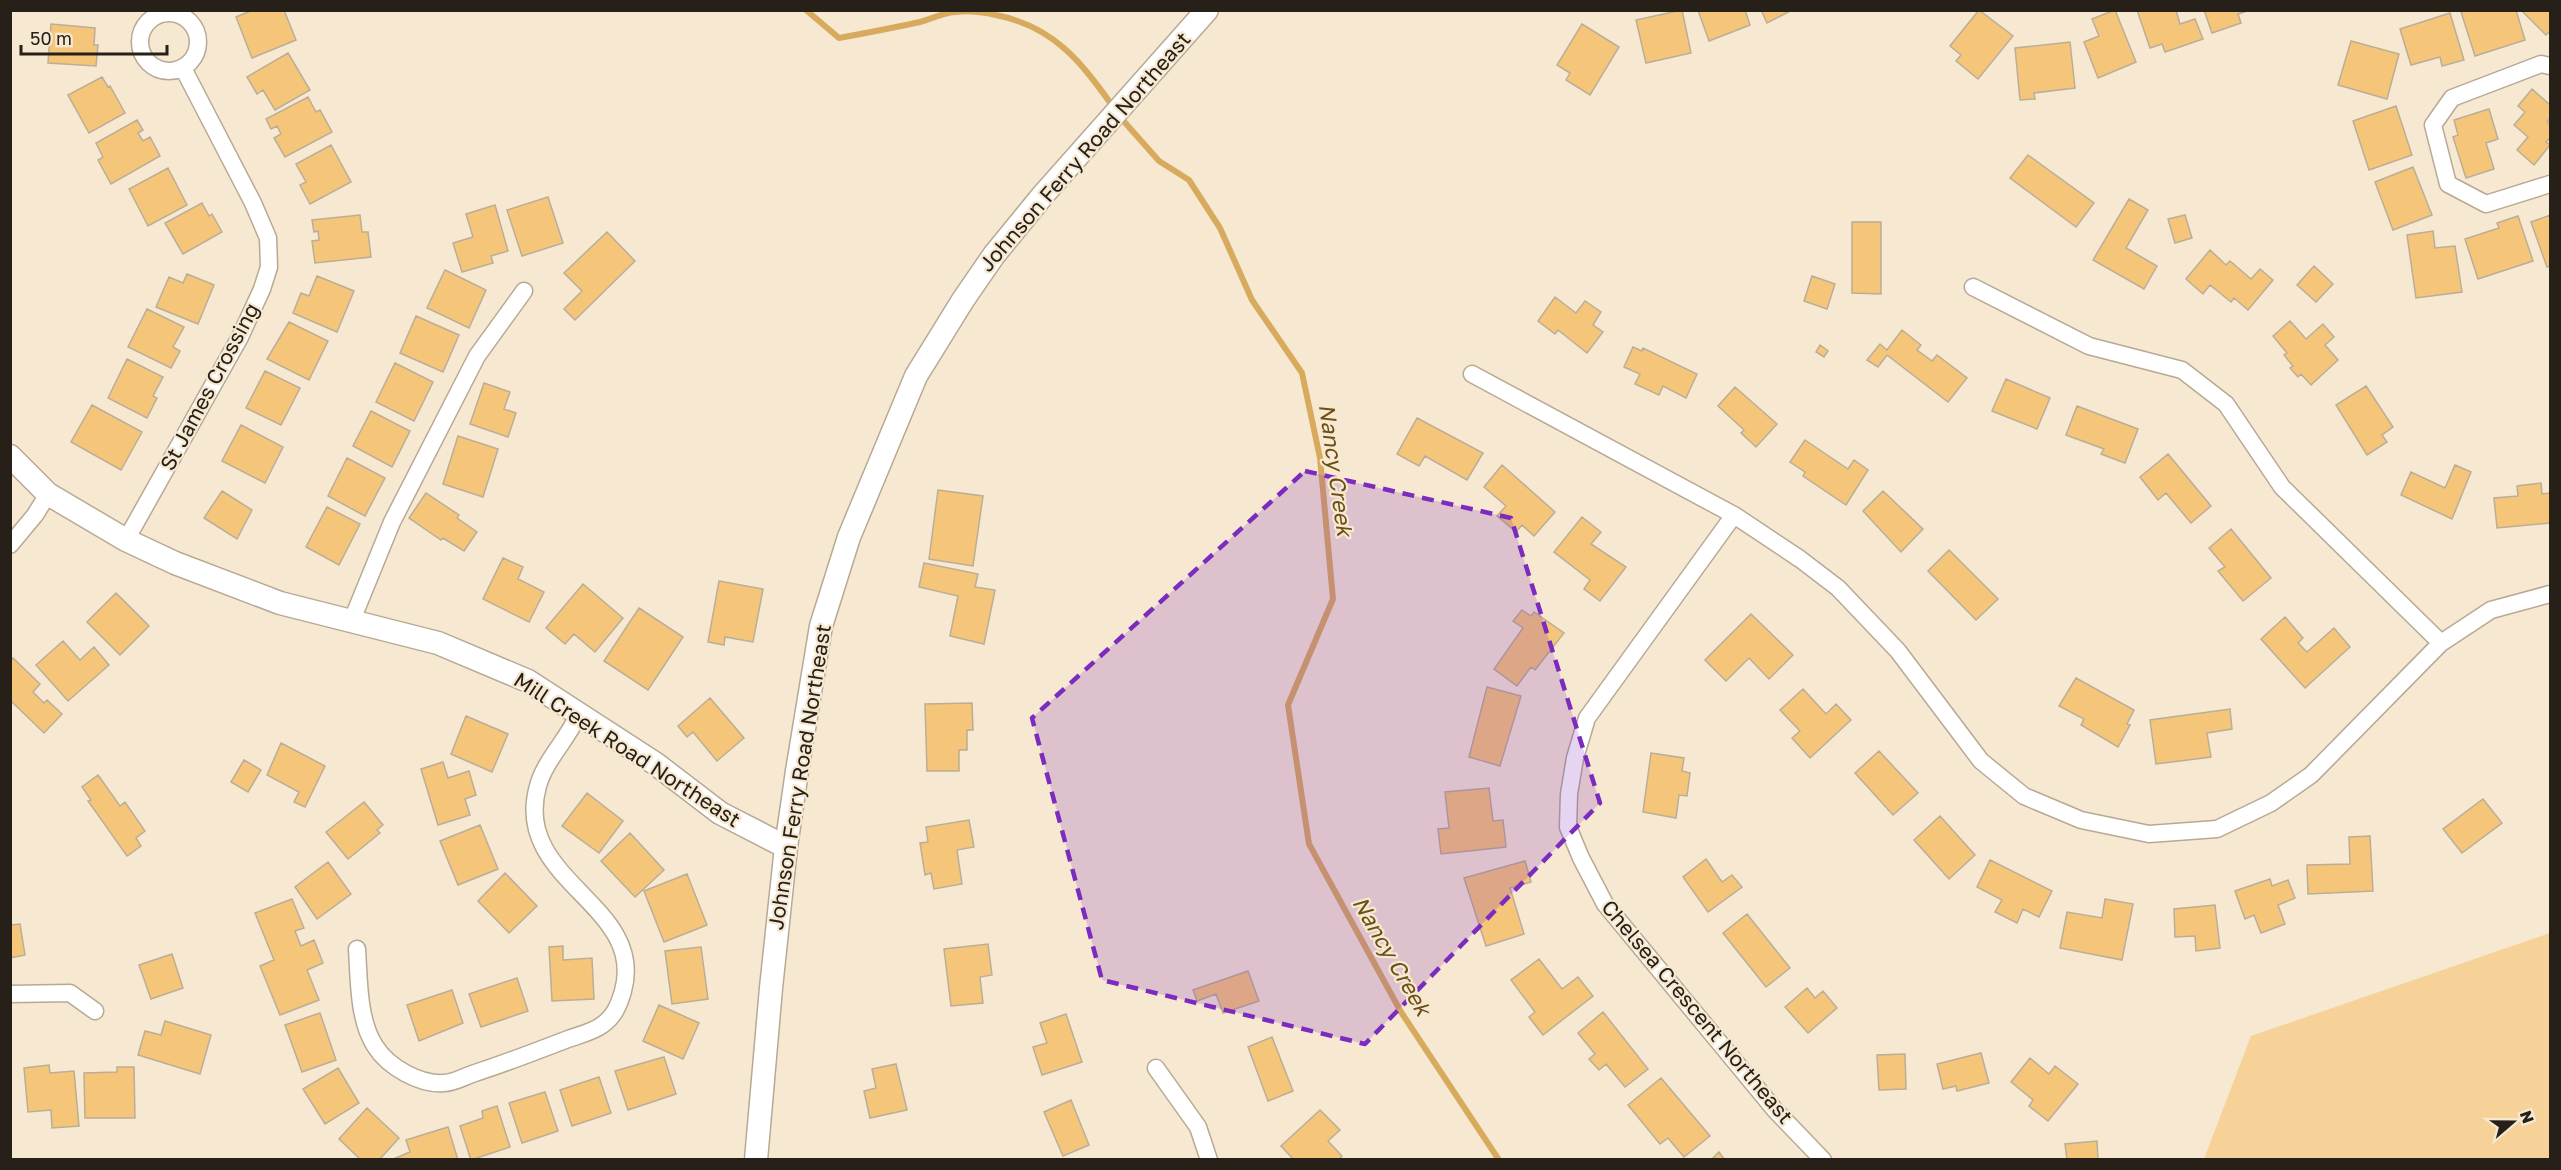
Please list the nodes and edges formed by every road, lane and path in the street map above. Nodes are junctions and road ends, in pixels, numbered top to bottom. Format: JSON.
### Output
{"nodes":[{"id":1,"x":1207,"y":10,"type":"edge"},
{"id":2,"x":2550,"y":66,"type":"edge"},
{"id":3,"x":183,"y":68,"type":"dead end"},
{"id":4,"x":2550,"y":184,"type":"edge"},
{"id":5,"x":1973,"y":287,"type":"dead end"},
{"id":6,"x":524,"y":291,"type":"dead end"},
{"id":7,"x":1473,"y":374,"type":"dead end"},
{"id":8,"x":10,"y":456,"type":"edge"},
{"id":9,"x":48,"y":494,"type":"junction"},
{"id":10,"x":1734,"y":515,"type":"junction"},
{"id":11,"x":126,"y":540,"type":"junction"},
{"id":12,"x":10,"y":545,"type":"edge"},
{"id":13,"x":2550,"y":594,"type":"edge"},
{"id":14,"x":352,"y":620,"type":"junction"},
{"id":15,"x":2441,"y":643,"type":"junction"},
{"id":16,"x":578,"y":715,"type":"junction"},
{"id":17,"x":786,"y":847,"type":"junction"},
{"id":18,"x":357,"y":949,"type":"dead end"},
{"id":19,"x":10,"y":994,"type":"edge"},
{"id":20,"x":95,"y":1011,"type":"dead end"},
{"id":21,"x":1156,"y":1068,"type":"dead end"},
{"id":22,"x":756,"y":1160,"type":"edge"},
{"id":23,"x":1209,"y":1160,"type":"edge"},
{"id":24,"x":1823,"y":1160,"type":"edge"}],
"edges":[{"from":1,"to":17,"type":"main road","name":"Johnson Ferry Road Northeast"},
{"from":2,"to":4,"type":"street"},
{"from":3,"to":11,"type":"street","name":"St James Crossing"},
{"from":5,"to":15,"type":"street"},
{"from":6,"to":14,"type":"street"},
{"from":7,"to":10,"type":"street"},
{"from":8,"to":9,"type":"main road","name":"Mill Creek Road Northeast"},
{"from":9,"to":11,"type":"main road","name":"Mill Creek Road Northeast"},
{"from":9,"to":12,"type":"street"},
{"from":10,"to":15,"type":"street"},
{"from":10,"to":24,"type":"street","name":"Chelsea Crescent Northeast"},
{"from":11,"to":14,"type":"main road","name":"Mill Creek Road Northeast"},
{"from":13,"to":15,"type":"street"},
{"from":14,"to":16,"type":"main road","name":"Mill Creek Road Northeast"},
{"from":16,"to":17,"type":"main road","name":"Mill Creek Road Northeast"},
{"from":16,"to":18,"type":"street"},
{"from":17,"to":22,"type":"main road","name":"Johnson Ferry Road Northeast"},
{"from":19,"to":20,"type":"street"},
{"from":21,"to":23,"type":"street"}]}
